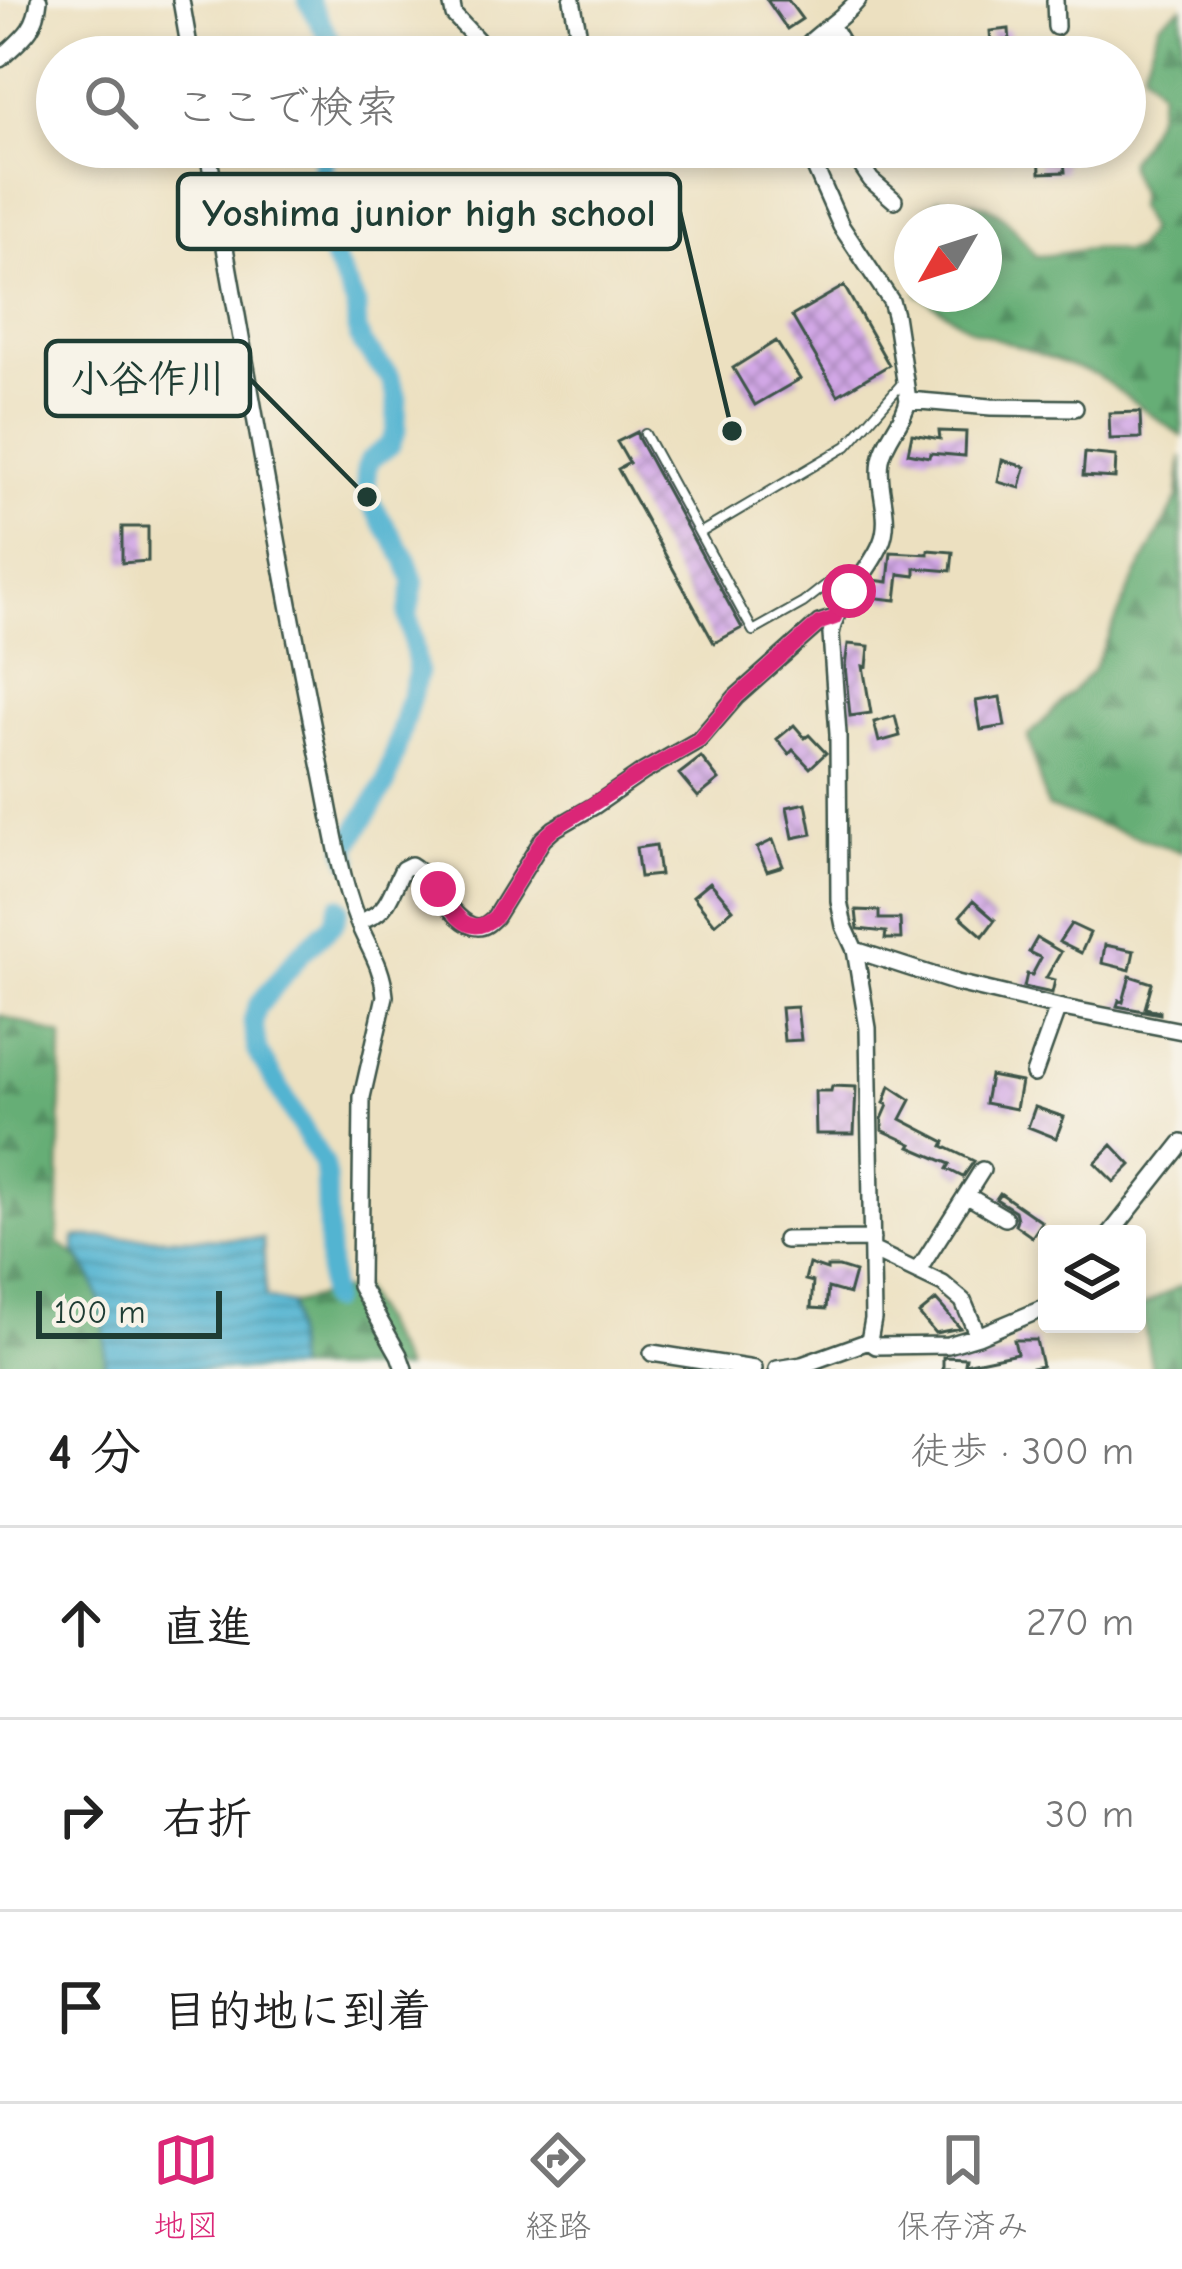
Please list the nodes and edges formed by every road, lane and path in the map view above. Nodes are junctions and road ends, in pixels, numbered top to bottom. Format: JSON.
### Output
{"nodes":[{"id":1,"x":39,"y":0,"type":"edge"},
{"id":2,"x":181,"y":0,"type":"edge"},
{"id":3,"x":451,"y":0,"type":"edge"},
{"id":4,"x":572,"y":0,"type":"edge"},
{"id":5,"x":858,"y":0,"type":"edge"},
{"id":6,"x":1055,"y":0,"type":"edge"},
{"id":7,"x":831,"y":25,"type":"junction"},
{"id":8,"x":1056,"y":27,"type":"dead end"},
{"id":9,"x":187,"y":36,"type":"edge"},
{"id":10,"x":474,"y":36,"type":"edge"},
{"id":11,"x":579,"y":36,"type":"edge"},
{"id":12,"x":817,"y":36,"type":"edge"},
{"id":13,"x":838,"y":36,"type":"edge"},
{"id":14,"x":0,"y":59,"type":"edge"},
{"id":15,"x":212,"y":168,"type":"edge"},
{"id":16,"x":815,"y":168,"type":"edge"},
{"id":17,"x":863,"y":168,"type":"edge"},
{"id":18,"x":894,"y":200,"type":"dead end"},
{"id":19,"x":906,"y":379,"type":"junction"},
{"id":20,"x":908,"y":400,"type":"junction"},
{"id":21,"x":1075,"y":408,"type":"dead end"},
{"id":22,"x":645,"y":434,"type":"dead end"},
{"id":23,"x":700,"y":533,"type":"junction"},
{"id":24,"x":859,"y":578,"type":"junction"},
{"id":25,"x":834,"y":618,"type":"junction"},
{"id":26,"x":358,"y":922,"type":"junction"},
{"id":27,"x":856,"y":950,"type":"junction"},
{"id":28,"x":1058,"y":1007,"type":"junction"},
{"id":29,"x":1182,"y":1031,"type":"edge"},
{"id":30,"x":1034,"y":1074,"type":"dead end"},
{"id":31,"x":1182,"y":1143,"type":"edge"},
{"id":32,"x":982,"y":1170,"type":"dead end"},
{"id":33,"x":966,"y":1195,"type":"junction"},
{"id":34,"x":1005,"y":1218,"type":"dead end"},
{"id":35,"x":1117,"y":1225,"type":"edge"},
{"id":36,"x":785,"y":1240,"type":"dead end"},
{"id":37,"x":872,"y":1244,"type":"junction"},
{"id":38,"x":918,"y":1271,"type":"junction"},
{"id":39,"x":1038,"y":1310,"type":"edge"},
{"id":40,"x":978,"y":1336,"type":"junction"},
{"id":41,"x":869,"y":1341,"type":"junction"},
{"id":42,"x":652,"y":1353,"type":"dead end"},
{"id":43,"x":404,"y":1369,"type":"edge"},
{"id":44,"x":754,"y":1369,"type":"edge"},
{"id":45,"x":777,"y":1369,"type":"edge"}],
"edges":[{"from":1,"to":14,"type":"street"},
{"from":2,"to":9,"type":"street"},
{"from":3,"to":10,"type":"street"},
{"from":4,"to":11,"type":"street"},
{"from":5,"to":7,"type":"street"},
{"from":6,"to":8,"type":"street"},
{"from":7,"to":12,"type":"street"},
{"from":7,"to":13,"type":"street"},
{"from":15,"to":26,"type":"street"},
{"from":16,"to":19,"type":"street"},
{"from":17,"to":18,"type":"street"},
{"from":19,"to":20,"type":"street"},
{"from":19,"to":23,"type":"lane"},
{"from":20,"to":21,"type":"street"},
{"from":20,"to":24,"type":"street"},
{"from":22,"to":23,"type":"lane"},
{"from":23,"to":24,"type":"lane"},
{"from":24,"to":25,"type":"street"},
{"from":25,"to":26,"type":"street"},
{"from":25,"to":27,"type":"street"},
{"from":26,"to":43,"type":"street"},
{"from":27,"to":28,"type":"street"},
{"from":27,"to":37,"type":"street"},
{"from":28,"to":29,"type":"street"},
{"from":28,"to":30,"type":"street"},
{"from":31,"to":35,"type":"street"},
{"from":32,"to":33,"type":"street"},
{"from":33,"to":34,"type":"street"},
{"from":33,"to":38,"type":"street"},
{"from":36,"to":37,"type":"street"},
{"from":37,"to":38,"type":"street"},
{"from":37,"to":41,"type":"street"},
{"from":38,"to":40,"type":"street"},
{"from":39,"to":40,"type":"street"},
{"from":40,"to":41,"type":"street"},
{"from":41,"to":45,"type":"street"},
{"from":42,"to":44,"type":"street"}]}
